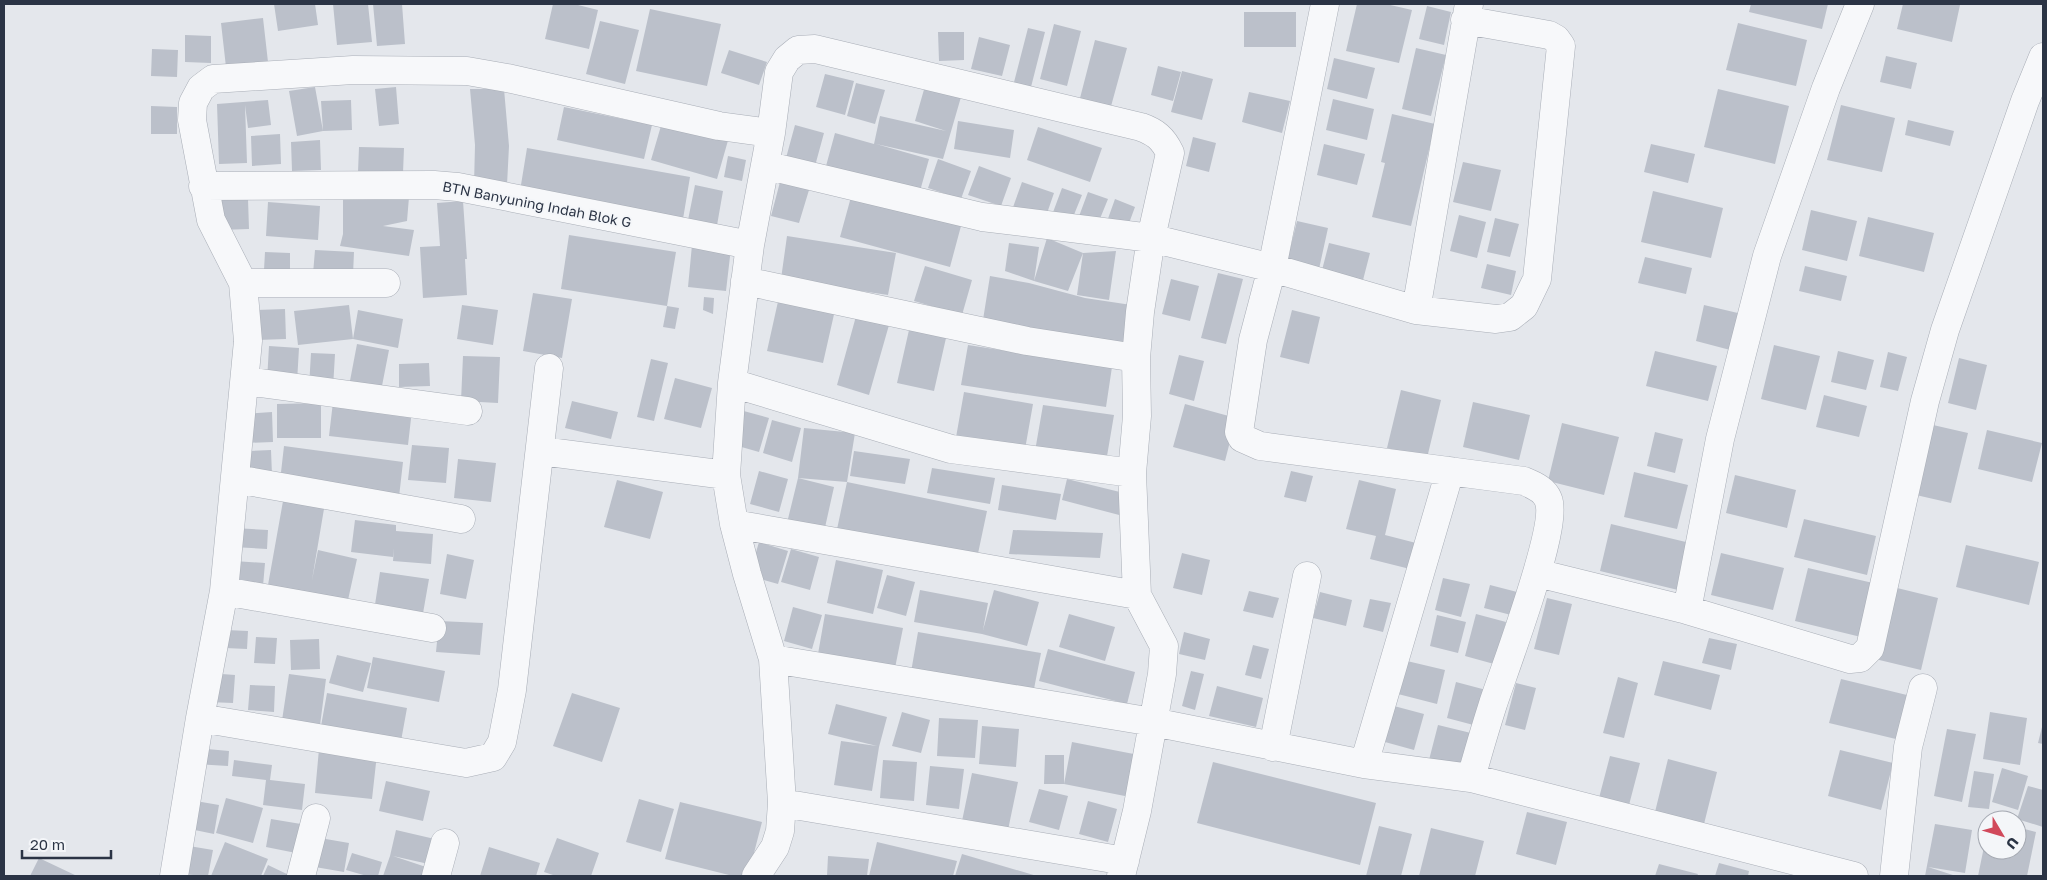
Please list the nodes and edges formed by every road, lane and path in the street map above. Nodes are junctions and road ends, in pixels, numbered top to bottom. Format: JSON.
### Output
{"nodes":[{"id":1,"x":1325,"y":4,"type":"edge"},
{"id":2,"x":1860,"y":4,"type":"edge"},
{"id":3,"x":1467,"y":12,"type":"edge"},
{"id":4,"x":2043,"y":57,"type":"edge"},
{"id":5,"x":2034,"y":104,"type":"edge"},
{"id":6,"x":771,"y":133,"type":"junction"},
{"id":7,"x":765,"y":165,"type":"junction"},
{"id":8,"x":203,"y":186,"type":"junction"},
{"id":9,"x":1150,"y":238,"type":"junction"},
{"id":10,"x":750,"y":245,"type":"junction"},
{"id":11,"x":1272,"y":268,"type":"junction"},
{"id":12,"x":745,"y":281,"type":"junction"},
{"id":13,"x":386,"y":282,"type":"dead end"},
{"id":14,"x":243,"y":283,"type":"junction"},
{"id":15,"x":1416,"y":310,"type":"junction"},
{"id":16,"x":1136,"y":358,"type":"junction"},
{"id":17,"x":549,"y":368,"type":"dead end"},
{"id":18,"x":245,"y":381,"type":"junction"},
{"id":19,"x":732,"y":383,"type":"junction"},
{"id":20,"x":468,"y":410,"type":"dead end"},
{"id":21,"x":541,"y":450,"type":"junction"},
{"id":22,"x":1450,"y":471,"type":"junction"},
{"id":23,"x":1132,"y":472,"type":"junction"},
{"id":24,"x":726,"y":475,"type":"junction"},
{"id":25,"x":236,"y":480,"type":"junction"},
{"id":26,"x":461,"y":519,"type":"dead end"},
{"id":27,"x":734,"y":524,"type":"junction"},
{"id":28,"x":1537,"y":572,"type":"junction"},
{"id":29,"x":1307,"y":576,"type":"dead end"},
{"id":30,"x":224,"y":591,"type":"junction"},
{"id":31,"x":1137,"y":595,"type":"junction"},
{"id":32,"x":1687,"y":610,"type":"junction"},
{"id":33,"x":432,"y":628,"type":"dead end"},
{"id":34,"x":773,"y":659,"type":"junction"},
{"id":35,"x":1923,"y":688,"type":"dead end"},
{"id":36,"x":200,"y":718,"type":"junction"},
{"id":37,"x":1153,"y":722,"type":"junction"},
{"id":38,"x":1273,"y":747,"type":"junction"},
{"id":39,"x":1364,"y":764,"type":"junction"},
{"id":40,"x":1471,"y":778,"type":"junction"},
{"id":41,"x":782,"y":803,"type":"junction"},
{"id":42,"x":316,"y":818,"type":"dead end"},
{"id":43,"x":445,"y":843,"type":"dead end"},
{"id":44,"x":1123,"y":869,"type":"edge"},
{"id":45,"x":174,"y":876,"type":"edge"},
{"id":46,"x":301,"y":876,"type":"edge"},
{"id":47,"x":436,"y":876,"type":"edge"},
{"id":48,"x":756,"y":876,"type":"edge"},
{"id":49,"x":1854,"y":876,"type":"edge"},
{"id":50,"x":1894,"y":876,"type":"edge"}],
"edges":[{"from":1,"to":11,"type":"street"},
{"from":2,"to":32,"type":"street"},
{"from":3,"to":15,"type":"street"},
{"from":3,"to":15,"type":"street"},
{"from":4,"to":5,"type":"street"},
{"from":5,"to":32,"type":"street"},
{"from":6,"to":7,"type":"street"},
{"from":6,"to":8,"type":"street"},
{"from":6,"to":9,"type":"street"},
{"from":7,"to":9,"type":"street"},
{"from":7,"to":10,"type":"street"},
{"from":8,"to":10,"type":"street","name":"BTN Banyuning Indah Blok G"},
{"from":8,"to":14,"type":"street"},
{"from":9,"to":11,"type":"street"},
{"from":9,"to":16,"type":"street"},
{"from":10,"to":12,"type":"street"},
{"from":11,"to":15,"type":"street"},
{"from":11,"to":22,"type":"street"},
{"from":12,"to":16,"type":"street"},
{"from":12,"to":19,"type":"street"},
{"from":13,"to":14,"type":"street"},
{"from":14,"to":18,"type":"street"},
{"from":16,"to":23,"type":"street"},
{"from":17,"to":21,"type":"street"},
{"from":18,"to":20,"type":"street"},
{"from":18,"to":25,"type":"street"},
{"from":19,"to":23,"type":"street"},
{"from":19,"to":24,"type":"street"},
{"from":21,"to":24,"type":"street"},
{"from":21,"to":36,"type":"street"},
{"from":22,"to":28,"type":"street"},
{"from":22,"to":39,"type":"street"},
{"from":23,"to":31,"type":"street"},
{"from":24,"to":27,"type":"street"},
{"from":25,"to":26,"type":"street"},
{"from":25,"to":30,"type":"street"},
{"from":27,"to":31,"type":"street"},
{"from":27,"to":34,"type":"street"},
{"from":28,"to":32,"type":"street"},
{"from":28,"to":40,"type":"street"},
{"from":29,"to":38,"type":"street"},
{"from":30,"to":33,"type":"street"},
{"from":30,"to":36,"type":"street"},
{"from":31,"to":37,"type":"street"},
{"from":34,"to":37,"type":"street"},
{"from":34,"to":41,"type":"street"},
{"from":35,"to":50,"type":"street"},
{"from":36,"to":45,"type":"street"},
{"from":37,"to":38,"type":"street"},
{"from":37,"to":44,"type":"street"},
{"from":38,"to":39,"type":"street"},
{"from":39,"to":40,"type":"street"},
{"from":40,"to":49,"type":"street"},
{"from":41,"to":44,"type":"street"},
{"from":41,"to":48,"type":"street"},
{"from":42,"to":46,"type":"street"},
{"from":43,"to":47,"type":"street"}]}
